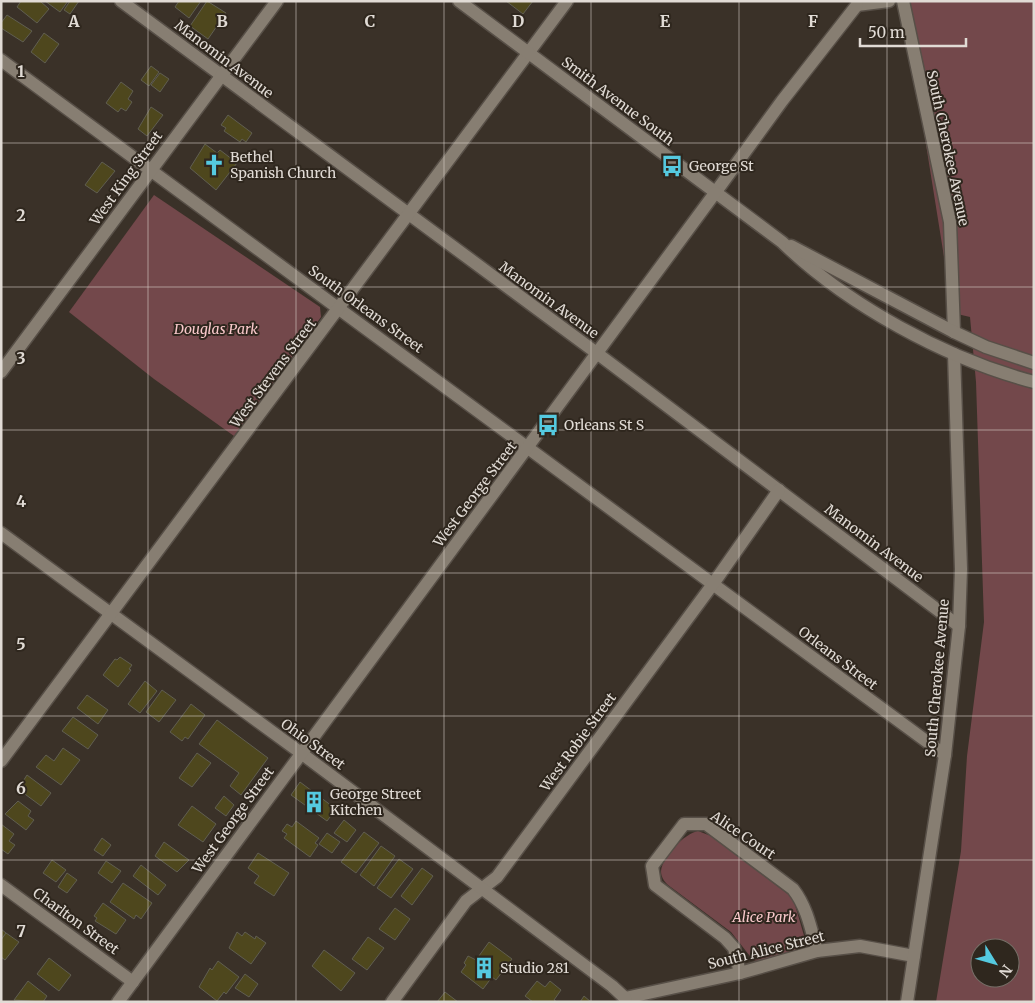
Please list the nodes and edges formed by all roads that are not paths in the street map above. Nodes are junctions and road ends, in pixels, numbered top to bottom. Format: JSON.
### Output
{"nodes":[{"id":1,"x":120,"y":1,"type":"edge"},
{"id":2,"x":276,"y":1,"type":"edge"},
{"id":3,"x":459,"y":1,"type":"edge"},
{"id":4,"x":567,"y":1,"type":"edge"},
{"id":5,"x":889,"y":1,"type":"edge"},
{"id":6,"x":903,"y":1,"type":"edge"},
{"id":7,"x":854,"y":3,"type":"edge"},
{"id":8,"x":528,"y":52,"type":"junction"},
{"id":9,"x":1,"y":60,"type":"edge"},
{"id":10,"x":221,"y":74,"type":"junction"},
{"id":11,"x":150,"y":170,"type":"junction"},
{"id":12,"x":715,"y":193,"type":"junction"},
{"id":13,"x":408,"y":215,"type":"junction"},
{"id":14,"x":782,"y":242,"type":"junction"},
{"id":15,"x":340,"y":308,"type":"junction"},
{"id":16,"x":954,"y":332,"type":"junction"},
{"id":17,"x":598,"y":354,"type":"junction"},
{"id":18,"x":954,"y":354,"type":"junction"},
{"id":19,"x":1034,"y":363,"type":"edge"},
{"id":20,"x":1,"y":372,"type":"edge"},
{"id":21,"x":1034,"y":382,"type":"edge"},
{"id":22,"x":528,"y":447,"type":"junction"},
{"id":23,"x":779,"y":490,"type":"junction"},
{"id":24,"x":1,"y":533,"type":"edge"},
{"id":25,"x":713,"y":584,"type":"junction"},
{"id":26,"x":111,"y":615,"type":"junction"},
{"id":27,"x":959,"y":626,"type":"junction"},
{"id":28,"x":301,"y":753,"type":"junction"},
{"id":29,"x":945,"y":755,"type":"junction"},
{"id":30,"x":1,"y":761,"type":"edge"},
{"id":31,"x":1,"y":885,"type":"edge"},
{"id":32,"x":482,"y":888,"type":"junction"},
{"id":33,"x":817,"y":951,"type":"junction"},
{"id":34,"x":914,"y":956,"type":"junction"},
{"id":35,"x":740,"y":973,"type":"junction"},
{"id":36,"x":133,"y":982,"type":"junction"},
{"id":37,"x":626,"y":1000,"type":"edge"},
{"id":38,"x":118,"y":1002,"type":"edge"},
{"id":39,"x":392,"y":1002,"type":"edge"},
{"id":40,"x":907,"y":1002,"type":"edge"}],
"edges":[{"from":1,"to":10,"type":"street","name":"Manomin Avenue"},
{"from":2,"to":10,"type":"street","name":"West King Street"},
{"from":3,"to":8,"type":"street","name":"Smith Avenue South"},
{"from":4,"to":8,"type":"street","name":"West Stevens Street"},
{"from":5,"to":7,"type":"street"},
{"from":6,"to":16,"type":"street","name":"South Cherokee Avenue"},
{"from":7,"to":12,"type":"street","name":"West George Street"},
{"from":8,"to":12,"type":"street","name":"Smith Avenue South"},
{"from":8,"to":13,"type":"street","name":"West Stevens Street"},
{"from":9,"to":11,"type":"street","name":"South Orleans Street"},
{"from":10,"to":11,"type":"street","name":"West King Street"},
{"from":10,"to":13,"type":"street","name":"Manomin Avenue"},
{"from":11,"to":15,"type":"street","name":"South Orleans Street"},
{"from":11,"to":20,"type":"street","name":"West King Street"},
{"from":12,"to":14,"type":"street","name":"Smith Avenue South"},
{"from":12,"to":17,"type":"street","name":"West George Street"},
{"from":13,"to":15,"type":"street","name":"West Stevens Street"},
{"from":13,"to":17,"type":"street","name":"Manomin Avenue"},
{"from":14,"to":16,"type":"street","name":"Smith Avenue South"},
{"from":14,"to":18,"type":"street","name":"Smith Avenue South"},
{"from":15,"to":22,"type":"street","name":"South Orleans Street"},
{"from":15,"to":26,"type":"street","name":"West Stevens Street"},
{"from":16,"to":19,"type":"street","name":"Smith Avenue South"},
{"from":17,"to":22,"type":"street","name":"West George Street"},
{"from":17,"to":23,"type":"street","name":"Manomin Avenue"},
{"from":18,"to":21,"type":"street","name":"Smith Avenue South"},
{"from":18,"to":27,"type":"street","name":"South Cherokee Avenue"},
{"from":22,"to":25,"type":"street","name":"South Orleans Street"},
{"from":22,"to":28,"type":"street","name":"West George Street"},
{"from":23,"to":25,"type":"street","name":"West Robie Street"},
{"from":23,"to":27,"type":"street","name":"Manomin Avenue"},
{"from":24,"to":26,"type":"street","name":"Ohio Street"},
{"from":25,"to":29,"type":"street","name":"Orleans Street"},
{"from":25,"to":32,"type":"street","name":"West Robie Street"},
{"from":26,"to":28,"type":"street","name":"Ohio Street"},
{"from":26,"to":30,"type":"street","name":"West Stevens Street"},
{"from":27,"to":29,"type":"street","name":"South Cherokee Avenue"},
{"from":28,"to":32,"type":"street","name":"Ohio Street"},
{"from":28,"to":36,"type":"street","name":"West George Street"},
{"from":29,"to":34,"type":"street","name":"South Cherokee Avenue"},
{"from":31,"to":36,"type":"street","name":"Charlton Street"},
{"from":32,"to":37,"type":"street","name":"Ohio Street"},
{"from":32,"to":39,"type":"street","name":"West Robie Street"},
{"from":33,"to":34,"type":"street","name":"South Alice Street"},
{"from":33,"to":35,"type":"street","name":"South Alice Street"},
{"from":33,"to":35,"type":"street","name":"Alice Court"},
{"from":34,"to":40,"type":"street","name":"South Cherokee Avenue"},
{"from":35,"to":37,"type":"street","name":"South Alice Street"},
{"from":36,"to":38,"type":"street","name":"West George Street"}]}
